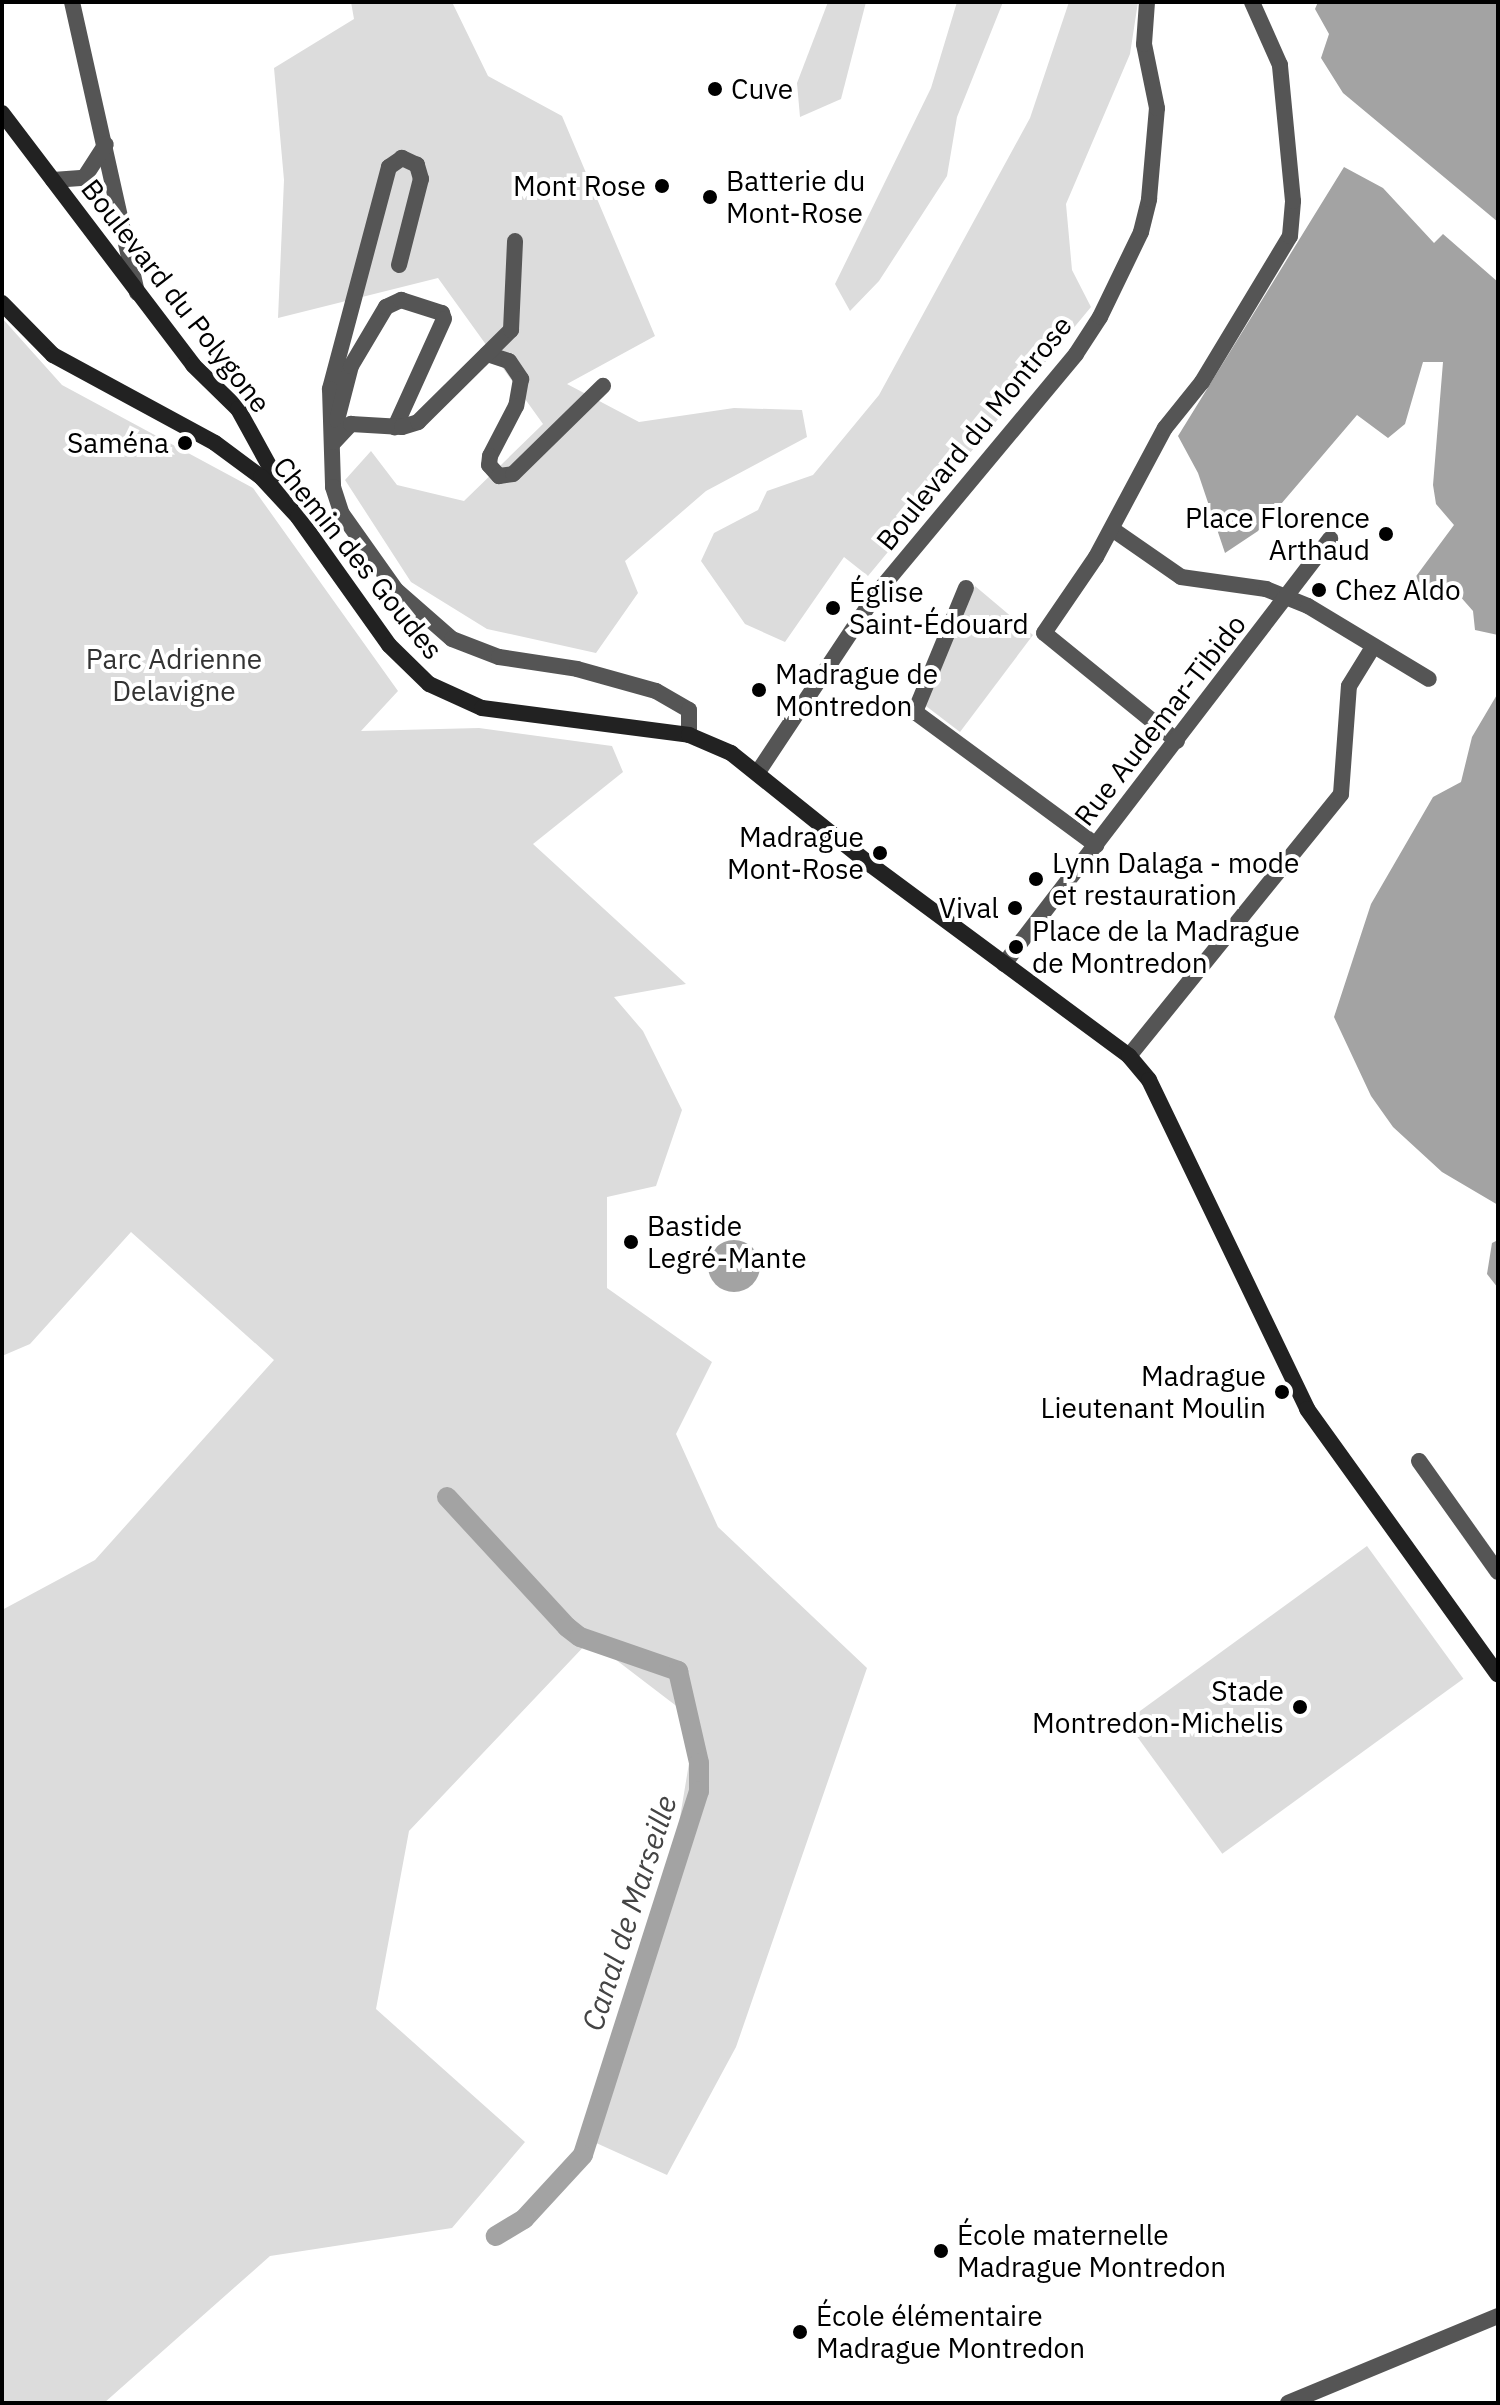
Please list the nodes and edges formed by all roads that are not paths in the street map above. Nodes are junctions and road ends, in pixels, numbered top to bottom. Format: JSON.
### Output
{"nodes":[{"id":1,"x":72,"y":2,"type":"edge"},
{"id":2,"x":1147,"y":2,"type":"edge"},
{"id":3,"x":1252,"y":2,"type":"edge"},
{"id":4,"x":2,"y":113,"type":"edge"},
{"id":5,"x":106,"y":144,"type":"junction"},
{"id":6,"x":53,"y":180,"type":"junction"},
{"id":7,"x":515,"y":241,"type":"dead end"},
{"id":8,"x":399,"y":265,"type":"dead end"},
{"id":9,"x":137,"y":293,"type":"junction"},
{"id":10,"x":2,"y":303,"type":"edge"},
{"id":11,"x":487,"y":354,"type":"junction"},
{"id":12,"x":603,"y":386,"type":"dead end"},
{"id":13,"x":244,"y":422,"type":"junction"},
{"id":14,"x":395,"y":427,"type":"junction"},
{"id":15,"x":334,"y":442,"type":"junction"},
{"id":16,"x":215,"y":443,"type":"junction"},
{"id":17,"x":298,"y":517,"type":"junction"},
{"id":18,"x":1112,"y":529,"type":"junction"},
{"id":19,"x":1330,"y":539,"type":"dead end"},
{"id":20,"x":966,"y":588,"type":"dead end"},
{"id":21,"x":1287,"y":596,"type":"junction"},
{"id":22,"x":1373,"y":647,"type":"junction"},
{"id":23,"x":1429,"y":679,"type":"dead end"},
{"id":24,"x":689,"y":735,"type":"junction"},
{"id":25,"x":1177,"y":741,"type":"junction"},
{"id":26,"x":758,"y":772,"type":"junction"},
{"id":27,"x":1096,"y":845,"type":"junction"},
{"id":28,"x":1004,"y":964,"type":"junction"},
{"id":29,"x":1129,"y":1056,"type":"junction"},
{"id":30,"x":1419,"y":1461,"type":"dead end"},
{"id":31,"x":1498,"y":1572,"type":"edge"},
{"id":32,"x":1498,"y":1675,"type":"edge"},
{"id":33,"x":1498,"y":2316,"type":"edge"},
{"id":34,"x":1288,"y":2403,"type":"edge"}],
"edges":[{"from":1,"to":5,"type":"street"},
{"from":2,"to":26,"type":"street","name":"Boulevard du Montrose"},
{"from":3,"to":18,"type":"street"},
{"from":4,"to":6,"type":"street","name":"Boulevard du Polygone"},
{"from":5,"to":6,"type":"street"},
{"from":5,"to":9,"type":"street"},
{"from":6,"to":9,"type":"street","name":"Boulevard du Polygone"},
{"from":7,"to":11,"type":"street"},
{"from":8,"to":15,"type":"street"},
{"from":9,"to":13,"type":"street","name":"Boulevard du Polygone"},
{"from":10,"to":16,"type":"street","name":"Chemin des Goudes"},
{"from":11,"to":12,"type":"street"},
{"from":11,"to":14,"type":"street"},
{"from":13,"to":16,"type":"street"},
{"from":13,"to":17,"type":"street","name":"Boulevard du Polygone"},
{"from":14,"to":15,"type":"street"},
{"from":14,"to":15,"type":"street"},
{"from":15,"to":24,"type":"street"},
{"from":16,"to":17,"type":"street","name":"Chemin des Goudes"},
{"from":17,"to":24,"type":"street","name":"Chemin des Goudes"},
{"from":18,"to":21,"type":"street"},
{"from":18,"to":25,"type":"street"},
{"from":19,"to":21,"type":"street","name":"Rue Audemar-Tibido"},
{"from":20,"to":27,"type":"street"},
{"from":21,"to":22,"type":"street"},
{"from":21,"to":25,"type":"street","name":"Rue Audemar-Tibido"},
{"from":22,"to":23,"type":"street"},
{"from":22,"to":29,"type":"street"},
{"from":24,"to":26,"type":"street","name":"Chemin des Goudes"},
{"from":25,"to":27,"type":"street","name":"Rue Audemar-Tibido"},
{"from":26,"to":28,"type":"street","name":"Chemin des Goudes"},
{"from":27,"to":28,"type":"street","name":"Rue Audemar-Tibido"},
{"from":28,"to":29,"type":"street","name":"Chemin des Goudes"},
{"from":29,"to":32,"type":"street","name":"Chemin des Goudes"},
{"from":30,"to":31,"type":"street"},
{"from":33,"to":34,"type":"street"}]}
